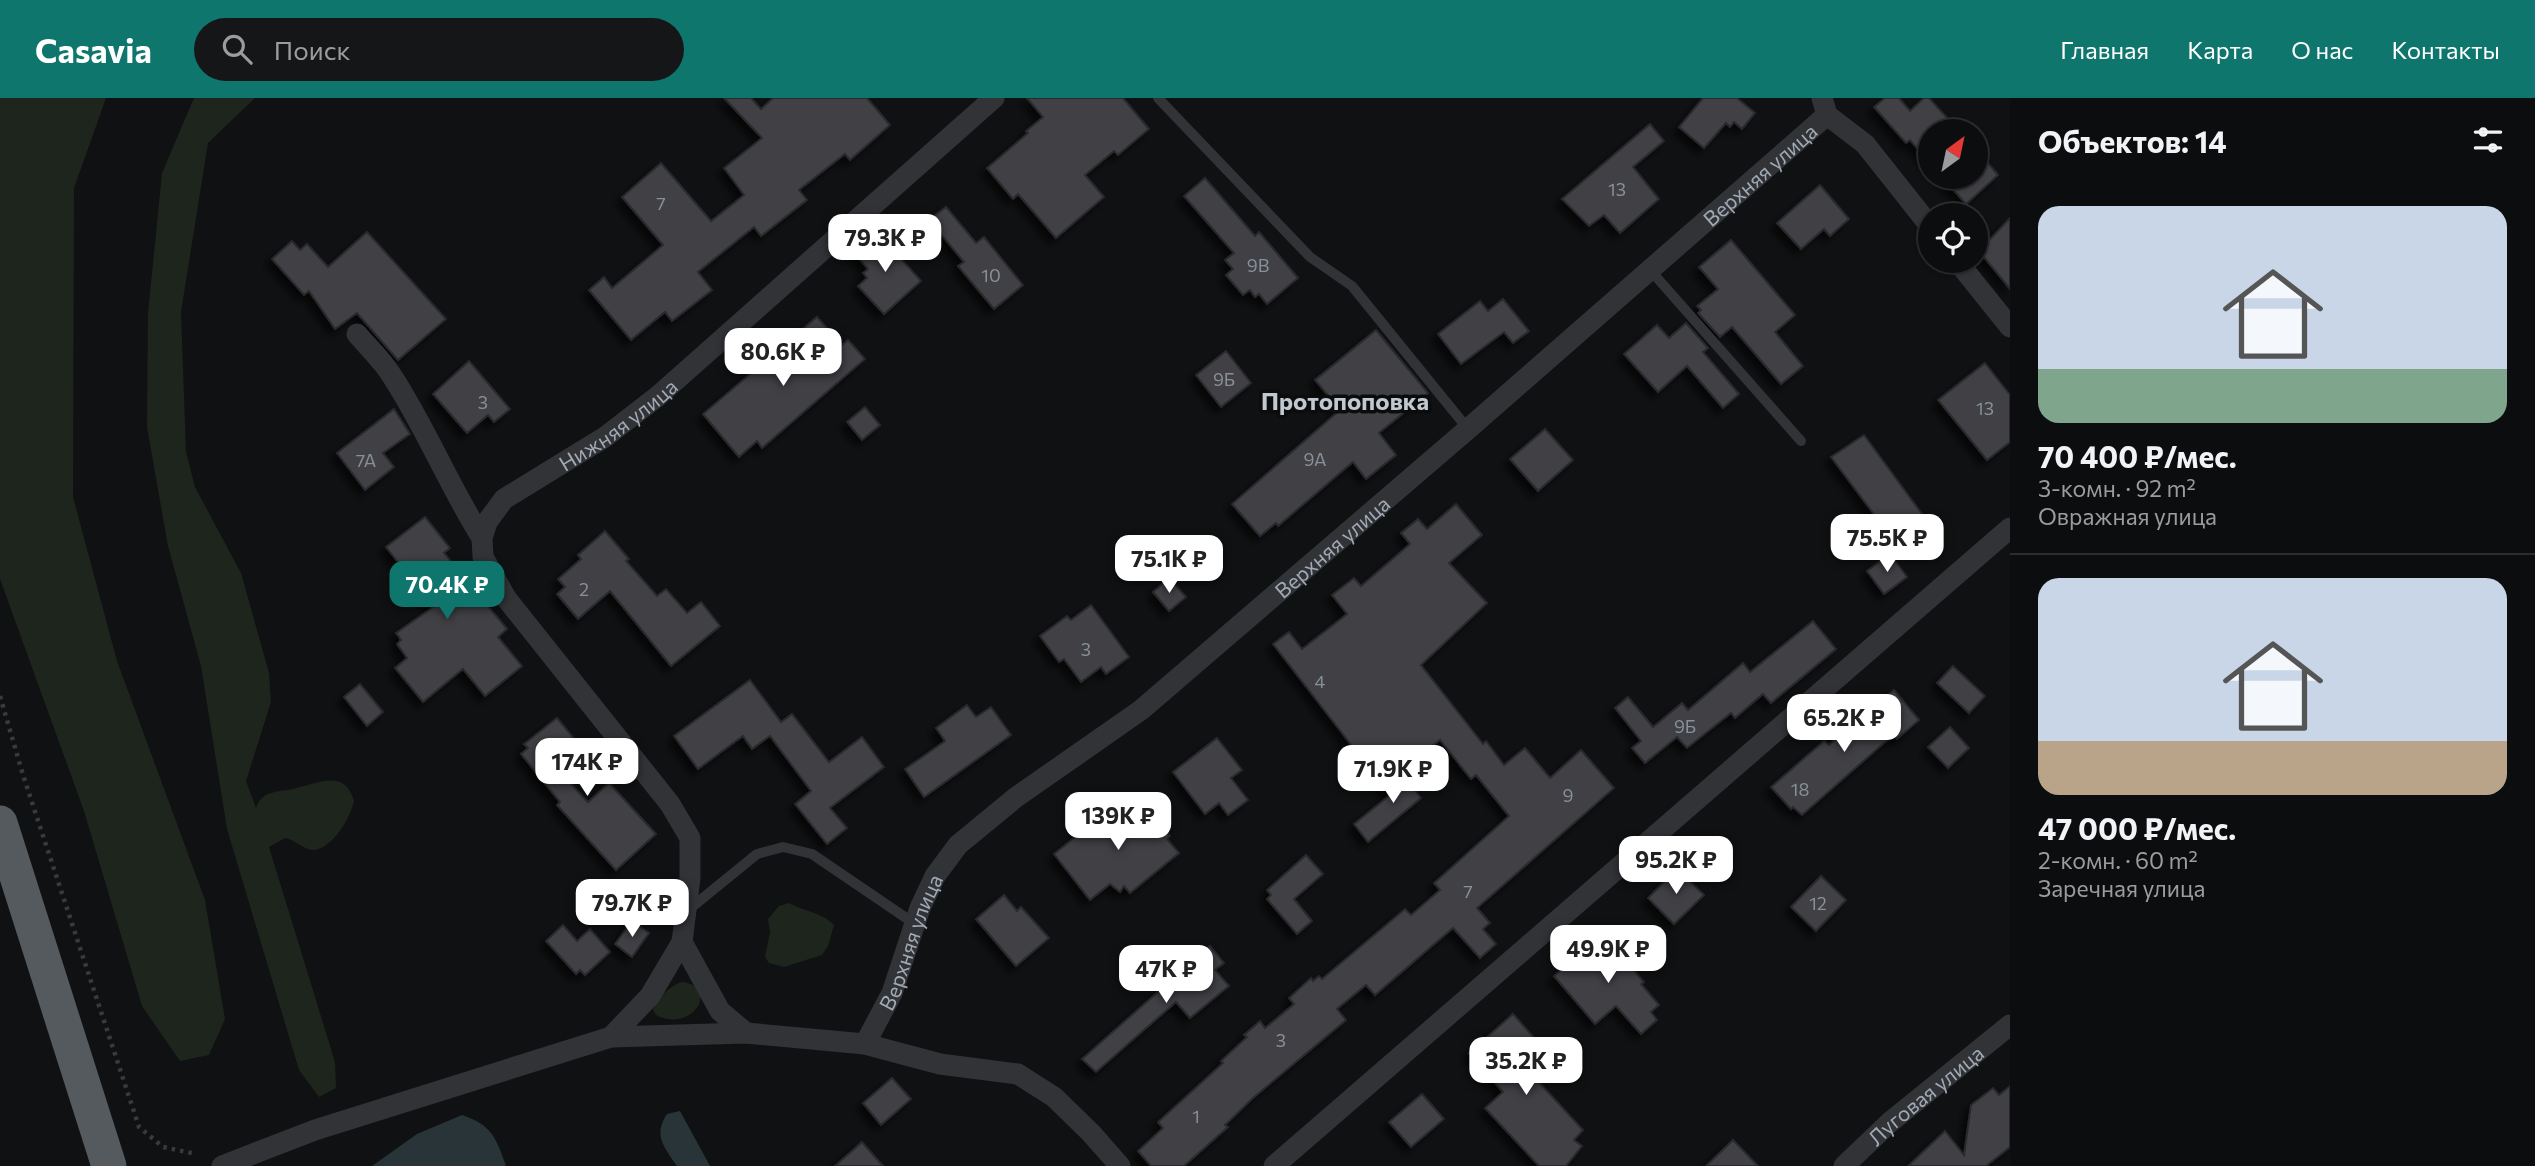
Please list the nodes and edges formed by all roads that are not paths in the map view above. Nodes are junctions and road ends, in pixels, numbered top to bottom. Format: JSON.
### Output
{"nodes":[{"id":1,"x":994,"y":98,"type":"edge"},
{"id":2,"x":1158,"y":98,"type":"edge"},
{"id":3,"x":1825,"y":107,"type":"edge"},
{"id":4,"x":1918,"y":211,"type":"edge"},
{"id":5,"x":1651,"y":271,"type":"junction"},
{"id":6,"x":1967,"y":273,"type":"edge"},
{"id":7,"x":2010,"y":327,"type":"edge"},
{"id":8,"x":357,"y":334,"type":"dead end"},
{"id":9,"x":1468,"y":429,"type":"junction"},
{"id":10,"x":1801,"y":441,"type":"dead end"},
{"id":11,"x":2010,"y":527,"type":"edge"},
{"id":12,"x":485,"y":530,"type":"junction"},
{"id":13,"x":0,"y":823,"type":"edge"},
{"id":14,"x":687,"y":911,"type":"junction"},
{"id":15,"x":915,"y":924,"type":"junction"},
{"id":16,"x":682,"y":942,"type":"junction"},
{"id":17,"x":2010,"y":1025,"type":"edge"},
{"id":18,"x":746,"y":1033,"type":"junction"},
{"id":19,"x":611,"y":1037,"type":"junction"},
{"id":20,"x":865,"y":1044,"type":"junction"},
{"id":21,"x":109,"y":1166,"type":"edge"},
{"id":22,"x":222,"y":1166,"type":"edge"},
{"id":23,"x":1120,"y":1166,"type":"edge"},
{"id":24,"x":1274,"y":1166,"type":"edge"},
{"id":25,"x":1844,"y":1166,"type":"edge"}],
"edges":[{"from":1,"to":12,"type":"street","name":"Нижняя улица"},
{"from":2,"to":9,"type":"lane"},
{"from":3,"to":4,"type":"street","name":"Верхняя улица"},
{"from":3,"to":5,"type":"street","name":"Верхняя улица"},
{"from":5,"to":9,"type":"street","name":"Верхняя улица"},
{"from":5,"to":10,"type":"lane"},
{"from":6,"to":7,"type":"street"},
{"from":8,"to":12,"type":"street"},
{"from":9,"to":15,"type":"street","name":"Верхняя улица"},
{"from":11,"to":24,"type":"street"},
{"from":12,"to":14,"type":"street"},
{"from":13,"to":21,"type":"highway"},
{"from":14,"to":15,"type":"lane"},
{"from":14,"to":16,"type":"street"},
{"from":15,"to":20,"type":"street","name":"Верхняя улица"},
{"from":16,"to":18,"type":"street"},
{"from":16,"to":19,"type":"street"},
{"from":17,"to":25,"type":"street","name":"Луговая улица"},
{"from":18,"to":19,"type":"street"},
{"from":18,"to":20,"type":"street"},
{"from":19,"to":22,"type":"street"},
{"from":20,"to":23,"type":"street"}]}
